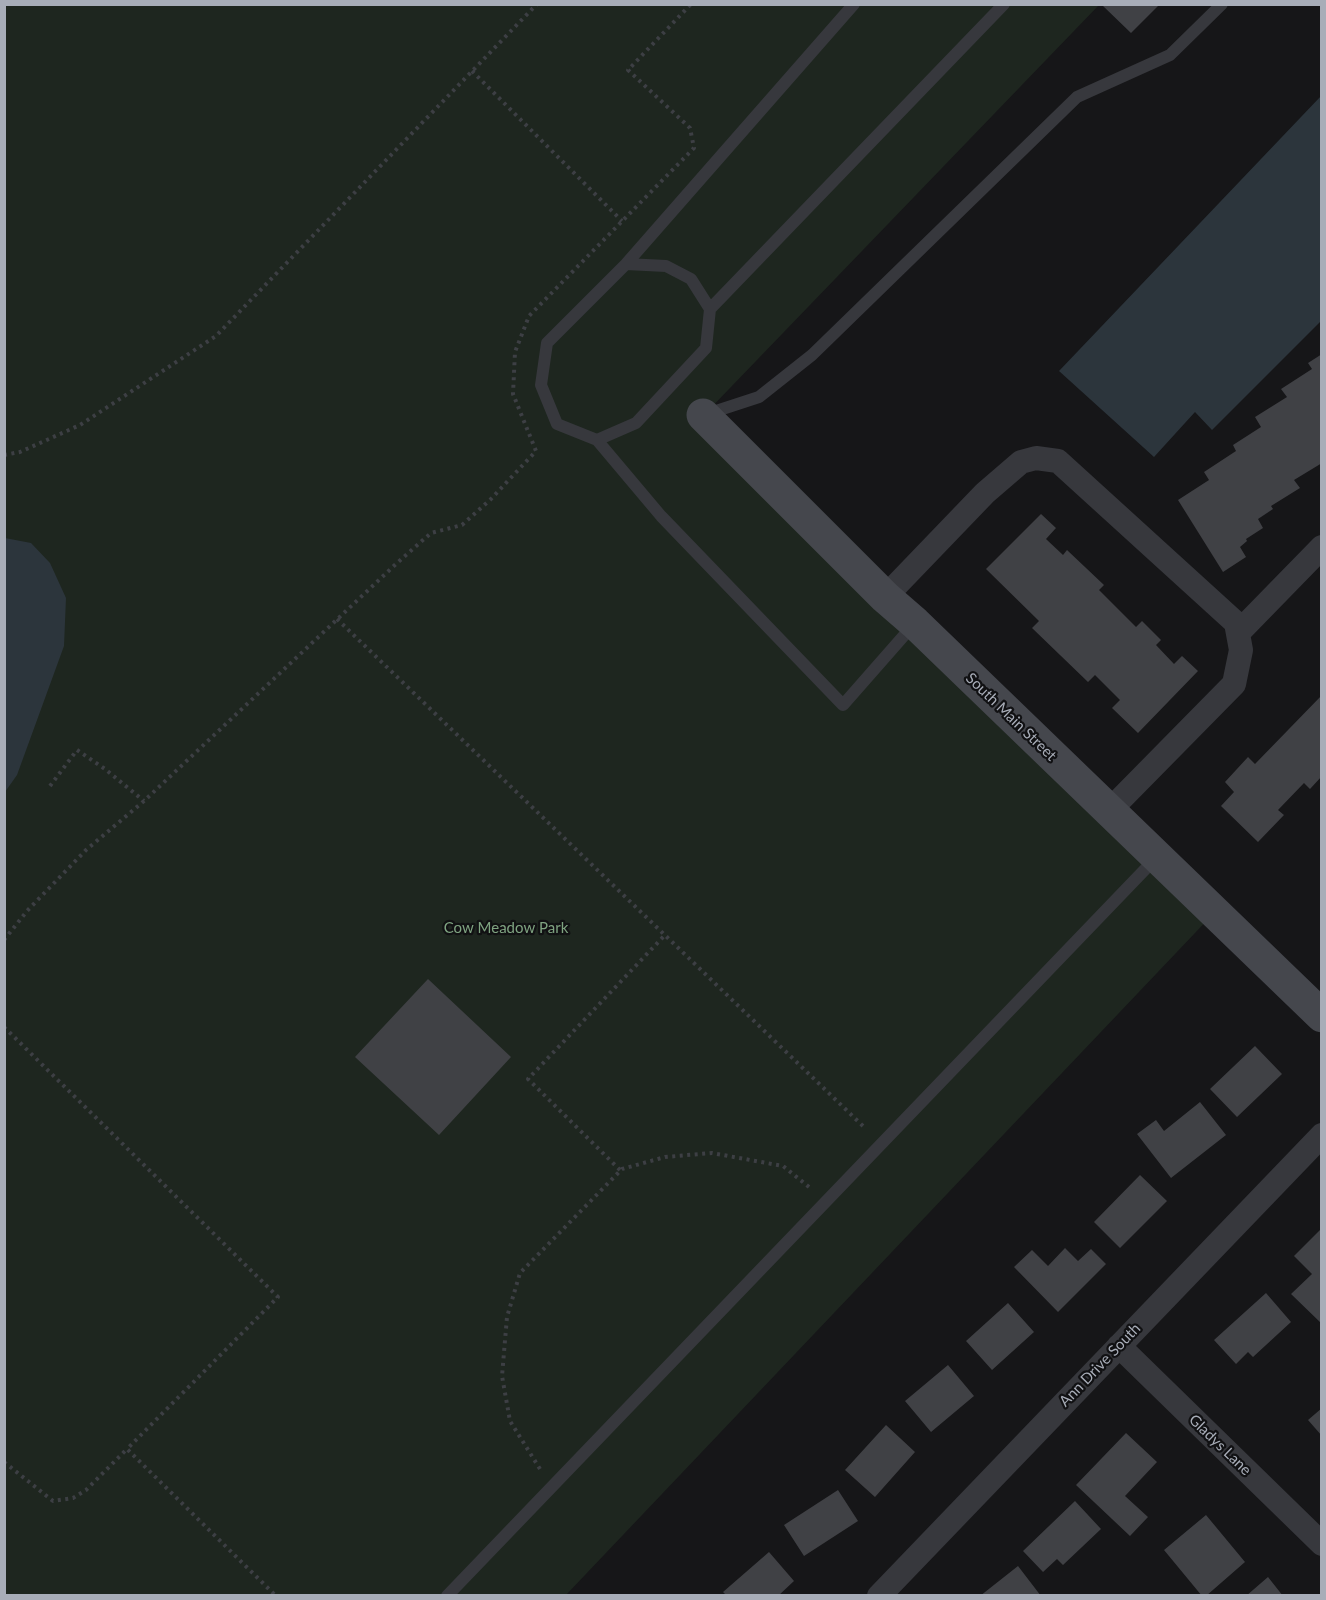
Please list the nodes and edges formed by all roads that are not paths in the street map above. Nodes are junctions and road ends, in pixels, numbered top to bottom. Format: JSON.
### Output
{"nodes":[{"id":1,"x":854,"y":4,"type":"edge"},
{"id":2,"x":1004,"y":4,"type":"edge"},
{"id":3,"x":1222,"y":4,"type":"edge"},
{"id":4,"x":626,"y":264,"type":"junction"},
{"id":5,"x":710,"y":309,"type":"junction"},
{"id":6,"x":703,"y":415,"type":"joint"},
{"id":7,"x":597,"y":440,"type":"junction"},
{"id":8,"x":1322,"y":547,"type":"edge"},
{"id":9,"x":885,"y":597,"type":"junction"},
{"id":10,"x":915,"y":623,"type":"junction"},
{"id":11,"x":1238,"y":633,"type":"junction"},
{"id":12,"x":1109,"y":811,"type":"junction"},
{"id":13,"x":1156,"y":857,"type":"junction"},
{"id":14,"x":1322,"y":1016,"type":"edge"},
{"id":15,"x":1322,"y":1135,"type":"edge"},
{"id":16,"x":1119,"y":1346,"type":"junction"},
{"id":17,"x":1322,"y":1544,"type":"edge"},
{"id":18,"x":447,"y":1596,"type":"edge"},
{"id":19,"x":879,"y":1596,"type":"edge"}],
"edges":[{"from":1,"to":4,"type":"lane"},
{"from":2,"to":5,"type":"lane"},
{"from":3,"to":6,"type":"lane"},
{"from":4,"to":5,"type":"lane"},
{"from":4,"to":7,"type":"lane"},
{"from":5,"to":7,"type":"lane"},
{"from":6,"to":9,"type":"street","name":"South Main Street"},
{"from":7,"to":10,"type":"lane"},
{"from":8,"to":11,"type":"street"},
{"from":9,"to":10,"type":"street","name":"South Main Street"},
{"from":9,"to":11,"type":"street"},
{"from":10,"to":12,"type":"street","name":"South Main Street"},
{"from":11,"to":12,"type":"street"},
{"from":12,"to":13,"type":"street","name":"South Main Street"},
{"from":13,"to":14,"type":"street","name":"South Main Street"},
{"from":13,"to":18,"type":"lane"},
{"from":15,"to":16,"type":"street","name":"Ann Drive South"},
{"from":16,"to":17,"type":"street","name":"Gladys Lane"},
{"from":16,"to":19,"type":"street","name":"Ann Drive South"}]}
